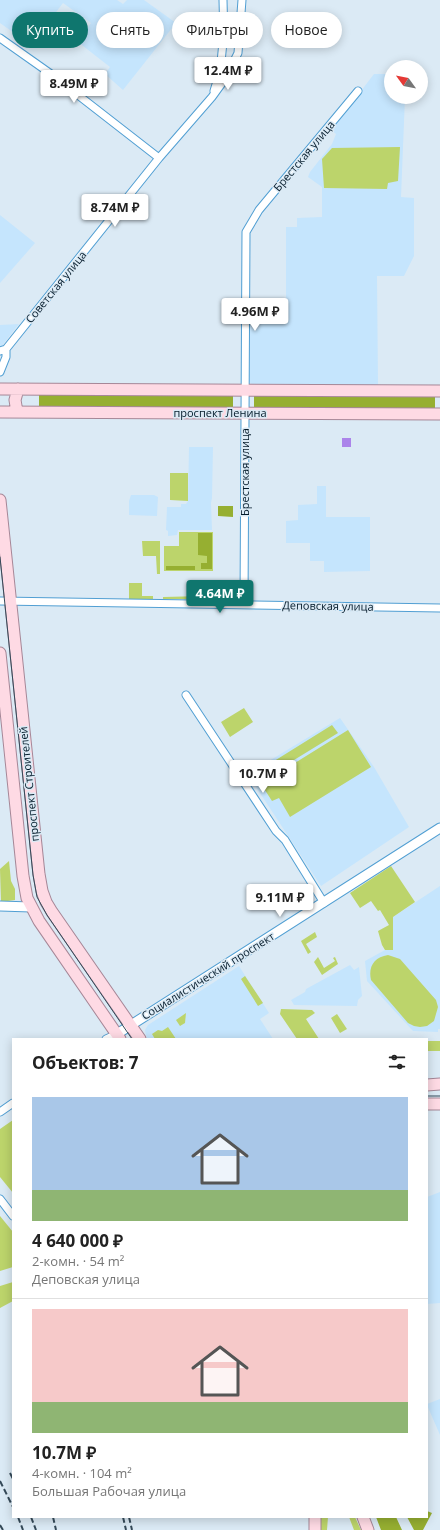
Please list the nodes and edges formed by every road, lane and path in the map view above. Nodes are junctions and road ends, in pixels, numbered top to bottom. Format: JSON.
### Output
{"nodes":[{"id":1,"x":223,"y":0,"type":"edge"},
{"id":2,"x":242,"y":0,"type":"edge"},
{"id":3,"x":0,"y":38,"type":"edge"},
{"id":4,"x":358,"y":91,"type":"dead end"},
{"id":5,"x":212,"y":97,"type":"junction"},
{"id":6,"x":159,"y":158,"type":"junction"},
{"id":7,"x":3,"y":350,"type":"edge"},
{"id":8,"x":0,"y":372,"type":"edge"},
{"id":9,"x":0,"y":381,"type":"edge"},
{"id":10,"x":0,"y":389,"type":"edge"},
{"id":11,"x":18,"y":389,"type":"junction"},
{"id":12,"x":246,"y":390,"type":"junction"},
{"id":13,"x":440,"y":391,"type":"edge"},
{"id":14,"x":0,"y":412,"type":"edge"},
{"id":15,"x":17,"y":412,"type":"junction"},
{"id":16,"x":246,"y":413,"type":"junction"},
{"id":17,"x":440,"y":414,"type":"edge"},
{"id":18,"x":0,"y":500,"type":"edge"},
{"id":19,"x":5,"y":601,"type":"edge"},
{"id":20,"x":244,"y":605,"type":"junction"},
{"id":21,"x":440,"y":608,"type":"edge"},
{"id":22,"x":0,"y":653,"type":"edge"},
{"id":23,"x":186,"y":695,"type":"dead end"},
{"id":24,"x":29,"y":783,"type":"junction"},
{"id":25,"x":14,"y":785,"type":"junction"},
{"id":26,"x":440,"y":828,"type":"edge"},
{"id":27,"x":324,"y":903,"type":"junction"},
{"id":28,"x":0,"y":906,"type":"edge"},
{"id":29,"x":31,"y":908,"type":"junction"},
{"id":30,"x":130,"y":1025,"type":"junction"},
{"id":31,"x":119,"y":1036,"type":"edge"},
{"id":32,"x":139,"y":1038,"type":"edge"},
{"id":33,"x":440,"y":1084,"type":"edge"},
{"id":34,"x":428,"y":1085,"type":"edge"},
{"id":35,"x":12,"y":1104,"type":"edge"},
{"id":36,"x":428,"y":1104,"type":"edge"},
{"id":37,"x":440,"y":1104,"type":"edge"},
{"id":38,"x":0,"y":1112,"type":"edge"},
{"id":39,"x":0,"y":1199,"type":"edge"},
{"id":40,"x":12,"y":1215,"type":"edge"},
{"id":41,"x":315,"y":1518,"type":"edge"},
{"id":42,"x":363,"y":1518,"type":"edge"},
{"id":43,"x":315,"y":1530,"type":"edge"},
{"id":44,"x":368,"y":1530,"type":"edge"}],
"edges":[{"from":1,"to":5,"type":"street","name":"Советская улица"},
{"from":2,"to":5,"type":"street","name":"Советская улица"},
{"from":3,"to":6,"type":"street"},
{"from":4,"to":12,"type":"street","name":"Брестская улица"},
{"from":5,"to":6,"type":"street","name":"Советская улица"},
{"from":6,"to":7,"type":"street","name":"Советская улица"},
{"from":7,"to":8,"type":"street"},
{"from":9,"to":11,"type":"main road","name":"проспект Ленина"},
{"from":10,"to":11,"type":"main road","name":"проспект Ленина"},
{"from":11,"to":12,"type":"main road","name":"проспект Ленина"},
{"from":11,"to":15,"type":"main road"},
{"from":12,"to":13,"type":"main road","name":"проспект Ленина"},
{"from":12,"to":16,"type":"street","name":"Брестская улица"},
{"from":14,"to":15,"type":"main road","name":"проспект Ленина"},
{"from":15,"to":16,"type":"main road","name":"проспект Ленина"},
{"from":16,"to":17,"type":"main road","name":"проспект Ленина"},
{"from":16,"to":20,"type":"street","name":"Брестская улица"},
{"from":18,"to":19,"type":"main road","name":"проспект Строителей"},
{"from":19,"to":20,"type":"street","name":"Деповская улица"},
{"from":19,"to":24,"type":"main road","name":"проспект Строителей"},
{"from":20,"to":21,"type":"street","name":"Деповская улица"},
{"from":22,"to":25,"type":"main road","name":"проспект Строителей"},
{"from":23,"to":27,"type":"street"},
{"from":24,"to":25,"type":"main road"},
{"from":24,"to":30,"type":"main road","name":"проспект Строителей"},
{"from":25,"to":29,"type":"main road","name":"проспект Строителей"},
{"from":26,"to":27,"type":"street","name":"Социалистический проспект"},
{"from":27,"to":30,"type":"street","name":"Социалистический проспект"},
{"from":28,"to":29,"type":"street"},
{"from":29,"to":31,"type":"main road","name":"проспект Строителей"},
{"from":30,"to":31,"type":"street","name":"Социалистический проспект"},
{"from":30,"to":32,"type":"main road","name":"проспект Строителей"},
{"from":33,"to":34,"type":"main road"},
{"from":35,"to":38,"type":"street"},
{"from":36,"to":37,"type":"main road"},
{"from":39,"to":40,"type":"street"},
{"from":41,"to":43,"type":"main road"},
{"from":42,"to":44,"type":"main road"}]}
